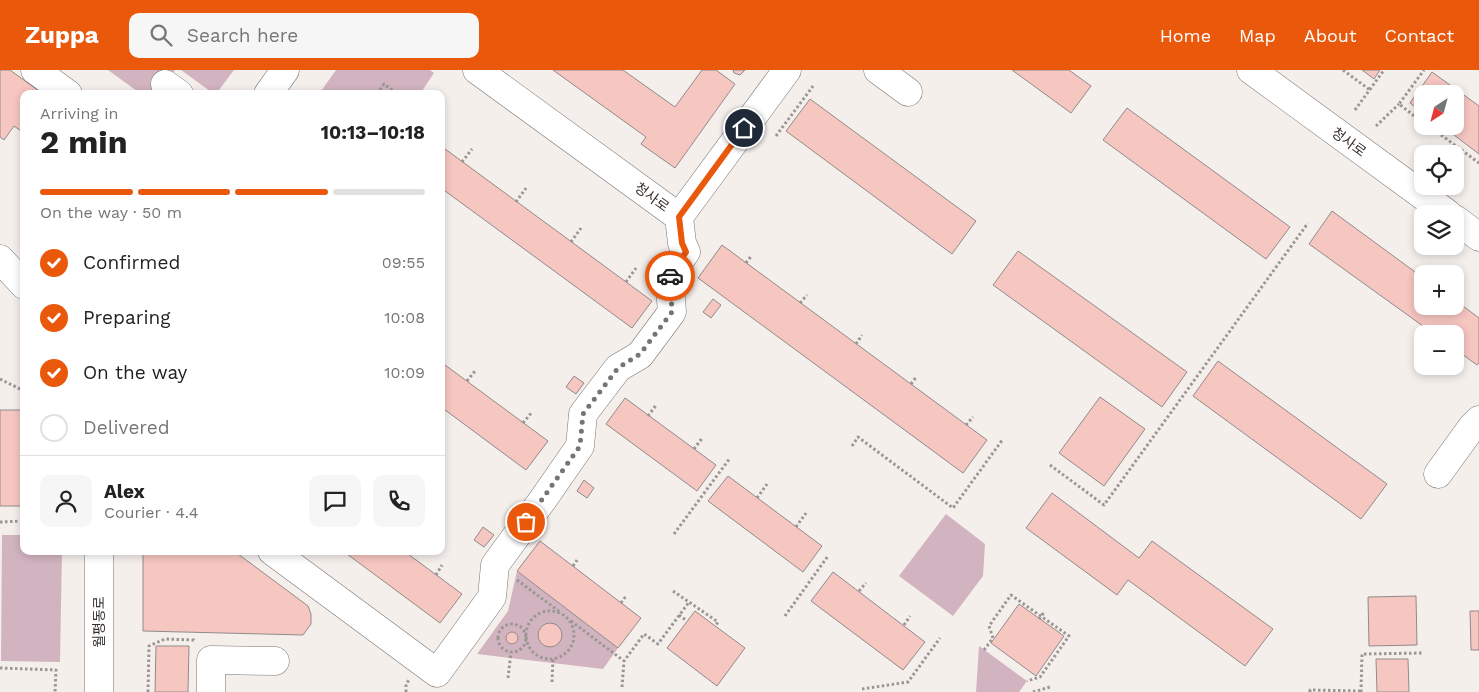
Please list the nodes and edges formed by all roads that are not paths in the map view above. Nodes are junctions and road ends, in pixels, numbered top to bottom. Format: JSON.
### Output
{"nodes":[{"id":1,"x":36,"y":70,"type":"edge"},
{"id":2,"x":285,"y":70,"type":"edge"},
{"id":3,"x":477,"y":70,"type":"edge"},
{"id":4,"x":787,"y":70,"type":"edge"},
{"id":5,"x":878,"y":70,"type":"edge"},
{"id":6,"x":1251,"y":70,"type":"edge"},
{"id":7,"x":63,"y":90,"type":"edge"},
{"id":8,"x":271,"y":90,"type":"edge"},
{"id":9,"x":908,"y":92,"type":"dead end"},
{"id":10,"x":1436,"y":205,"type":"edge"},
{"id":11,"x":679,"y":217,"type":"junction"},
{"id":12,"x":1464,"y":226,"type":"edge"},
{"id":13,"x":1479,"y":237,"type":"edge"},
{"id":14,"x":0,"y":242,"type":"edge"},
{"id":15,"x":20,"y":254,"type":"edge"},
{"id":16,"x":0,"y":258,"type":"edge"},
{"id":17,"x":20,"y":280,"type":"edge"},
{"id":18,"x":1479,"y":420,"type":"edge"},
{"id":19,"x":1438,"y":474,"type":"dead end"},
{"id":20,"x":99,"y":555,"type":"edge"},
{"id":21,"x":277,"y":555,"type":"edge"},
{"id":22,"x":275,"y":662,"type":"dead end"},
{"id":23,"x":99,"y":692,"type":"edge"},
{"id":24,"x":211,"y":692,"type":"edge"}],
"edges":[{"from":1,"to":7,"type":"street"},
{"from":2,"to":8,"type":"street"},
{"from":3,"to":11,"type":"street","name":"청사로"},
{"from":4,"to":11,"type":"street","name":"청사로"},
{"from":5,"to":9,"type":"street"},
{"from":6,"to":10,"type":"street","name":"청사로"},
{"from":11,"to":21,"type":"street"},
{"from":12,"to":13,"type":"street"},
{"from":14,"to":15,"type":"street"},
{"from":16,"to":17,"type":"street"},
{"from":18,"to":19,"type":"street"},
{"from":20,"to":23,"type":"street","name":"월평동로"},
{"from":22,"to":24,"type":"street"}]}
